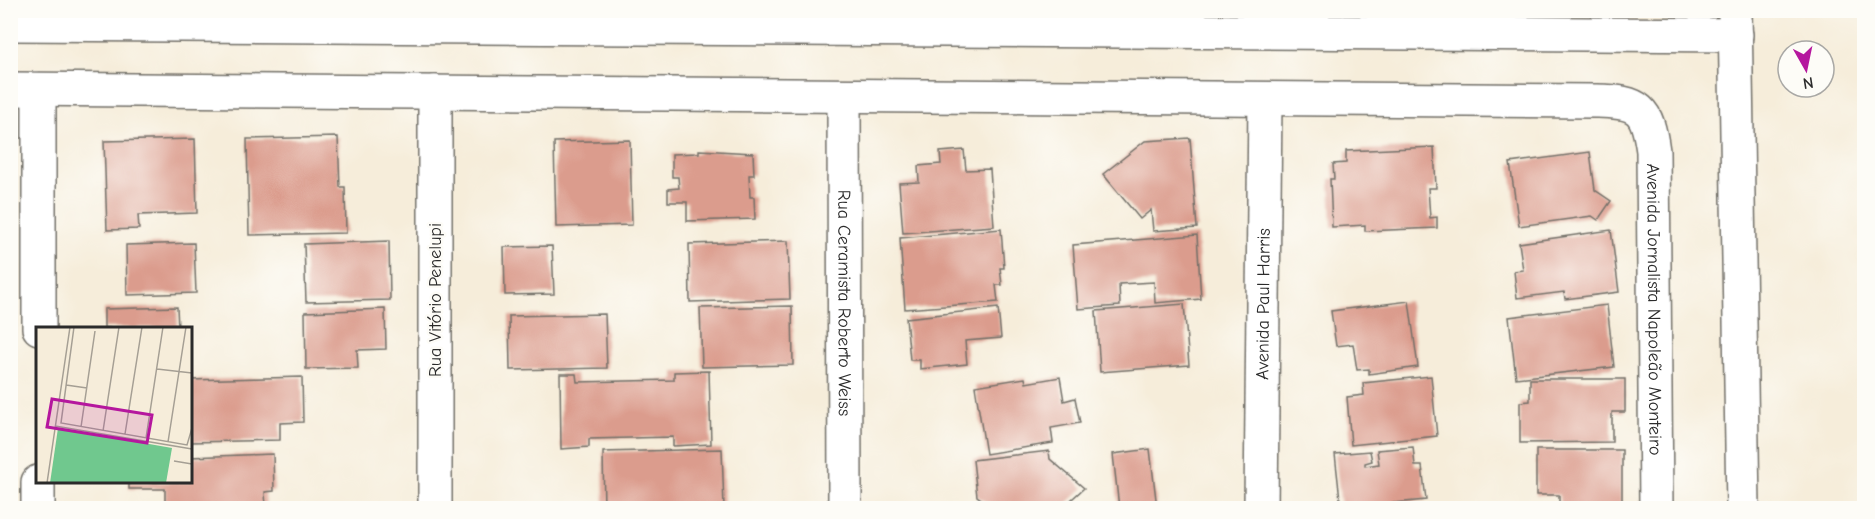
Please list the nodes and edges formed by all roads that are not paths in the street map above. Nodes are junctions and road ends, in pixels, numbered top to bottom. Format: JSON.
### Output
{"nodes":[{"id":1,"x":1736,"y":23,"type":"edge"},
{"id":2,"x":10,"y":24,"type":"edge"},
{"id":3,"x":25,"y":89,"type":"edge"},
{"id":4,"x":435,"y":92,"type":"junction"},
{"id":5,"x":844,"y":96,"type":"junction"},
{"id":6,"x":1264,"y":100,"type":"junction"},
{"id":7,"x":39,"y":327,"type":"edge"},
{"id":8,"x":38,"y":483,"type":"edge"},
{"id":9,"x":38,"y":508,"type":"edge"},
{"id":10,"x":435,"y":508,"type":"edge"},
{"id":11,"x":845,"y":508,"type":"edge"},
{"id":12,"x":1261,"y":508,"type":"edge"},
{"id":13,"x":1656,"y":508,"type":"edge"},
{"id":14,"x":1743,"y":508,"type":"edge"}],
"edges":[{"from":1,"to":2,"type":"street"},
{"from":1,"to":14,"type":"street"},
{"from":3,"to":4,"type":"street"},
{"from":3,"to":7,"type":"street"},
{"from":4,"to":5,"type":"street"},
{"from":4,"to":10,"type":"street","name":"Rua Vitório Penelupi"},
{"from":5,"to":6,"type":"street"},
{"from":5,"to":11,"type":"street","name":"Rua Ceramista Roberto Weiss"},
{"from":6,"to":12,"type":"street","name":"Avenida Paul Harris"},
{"from":6,"to":13,"type":"street","name":"Avenida Jornalista Napoleão Monteiro"},
{"from":8,"to":9,"type":"street"}]}
